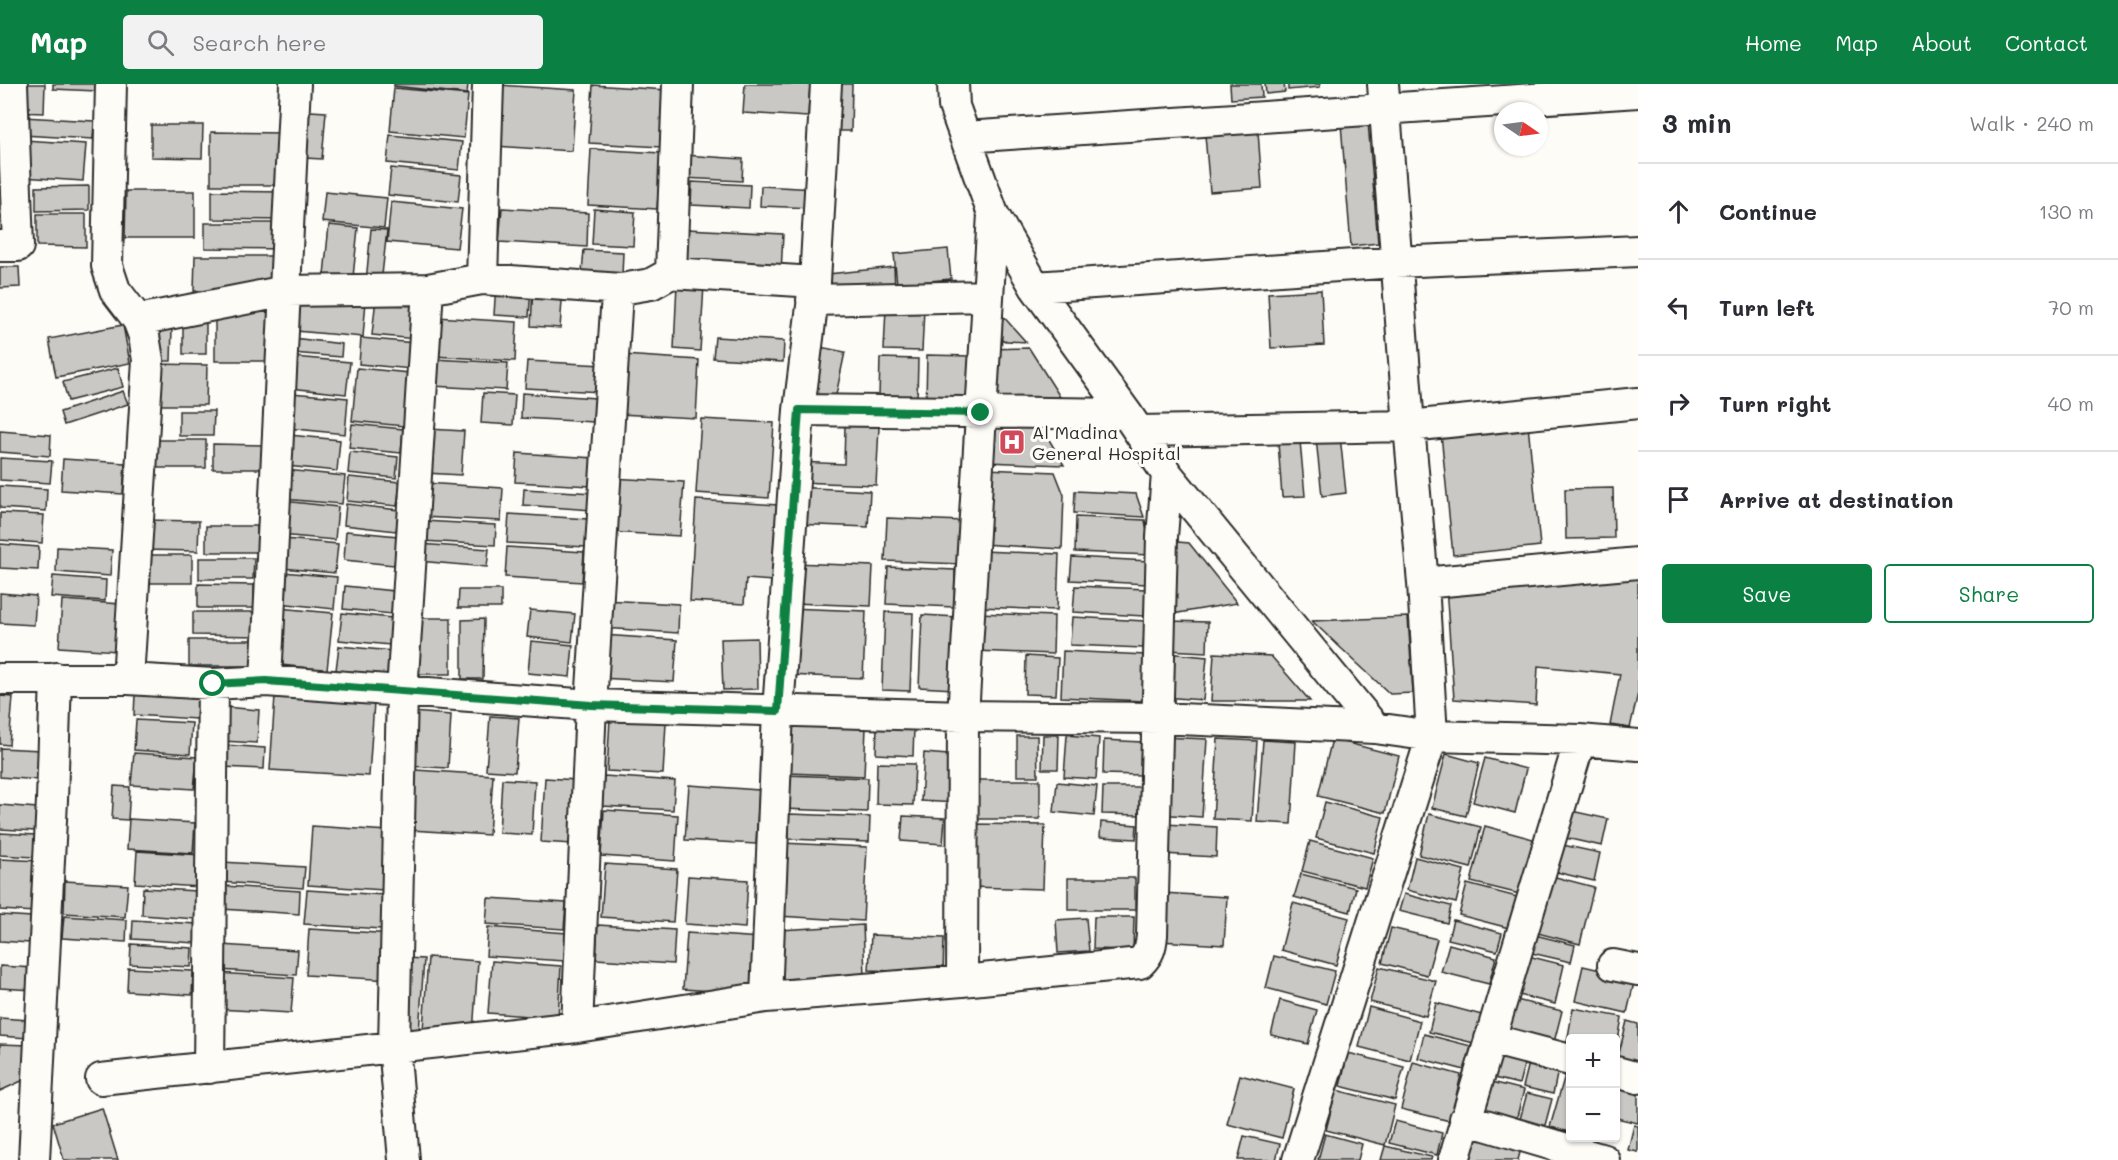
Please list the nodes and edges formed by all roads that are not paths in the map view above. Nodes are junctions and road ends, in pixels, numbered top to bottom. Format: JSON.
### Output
{"nodes":[{"id":1,"x":12,"y":84,"type":"edge"},
{"id":2,"x":111,"y":84,"type":"edge"},
{"id":3,"x":295,"y":84,"type":"edge"},
{"id":4,"x":488,"y":84,"type":"edge"},
{"id":5,"x":678,"y":84,"type":"edge"},
{"id":6,"x":826,"y":84,"type":"edge"},
{"id":7,"x":953,"y":84,"type":"edge"},
{"id":8,"x":1638,"y":92,"type":"edge"},
{"id":9,"x":1384,"y":96,"type":"edge"},
{"id":10,"x":7,"y":130,"type":"edge"},
{"id":11,"x":965,"y":136,"type":"junction"},
{"id":12,"x":993,"y":214,"type":"junction"},
{"id":13,"x":0,"y":246,"type":"edge"},
{"id":14,"x":1638,"y":251,"type":"edge"},
{"id":15,"x":1396,"y":262,"type":"junction"},
{"id":16,"x":671,"y":273,"type":"junction"},
{"id":17,"x":482,"y":279,"type":"junction"},
{"id":18,"x":1035,"y":287,"type":"junction"},
{"id":19,"x":428,"y":289,"type":"junction"},
{"id":20,"x":621,"y":289,"type":"junction"},
{"id":21,"x":286,"y":291,"type":"junction"},
{"id":22,"x":813,"y":291,"type":"junction"},
{"id":23,"x":987,"y":296,"type":"junction"},
{"id":24,"x":138,"y":320,"type":"junction"},
{"id":25,"x":1638,"y":403,"type":"edge"},
{"id":26,"x":799,"y":410,"type":"junction"},
{"id":27,"x":981,"y":413,"type":"junction"},
{"id":28,"x":1133,"y":422,"type":"junction"},
{"id":29,"x":1409,"y":426,"type":"junction"},
{"id":30,"x":1167,"y":474,"type":"junction"},
{"id":31,"x":1638,"y":563,"type":"edge"},
{"id":32,"x":1423,"y":583,"type":"junction"},
{"id":33,"x":56,"y":678,"type":"junction"},
{"id":34,"x":0,"y":680,"type":"edge"},
{"id":35,"x":129,"y":680,"type":"junction"},
{"id":36,"x":266,"y":681,"type":"junction"},
{"id":37,"x":213,"y":684,"type":"junction"},
{"id":38,"x":402,"y":692,"type":"junction"},
{"id":39,"x":591,"y":705,"type":"junction"},
{"id":40,"x":778,"y":711,"type":"junction"},
{"id":41,"x":963,"y":716,"type":"junction"},
{"id":42,"x":1158,"y":718,"type":"junction"},
{"id":43,"x":1375,"y":728,"type":"junction"},
{"id":44,"x":1432,"y":736,"type":"junction"},
{"id":45,"x":1580,"y":740,"type":"junction"},
{"id":46,"x":1638,"y":745,"type":"edge"},
{"id":47,"x":962,"y":981,"type":"junction"},
{"id":48,"x":766,"y":997,"type":"junction"},
{"id":49,"x":577,"y":1027,"type":"junction"},
{"id":50,"x":1490,"y":1039,"type":"junction"},
{"id":51,"x":394,"y":1045,"type":"junction"},
{"id":52,"x":1566,"y":1059,"type":"edge"},
{"id":53,"x":209,"y":1068,"type":"junction"},
{"id":54,"x":1620,"y":1073,"type":"edge"},
{"id":55,"x":1638,"y":1078,"type":"edge"},
{"id":56,"x":101,"y":1079,"type":"dead end"},
{"id":57,"x":1465,"y":1119,"type":"junction"},
{"id":58,"x":34,"y":1160,"type":"edge"},
{"id":59,"x":404,"y":1160,"type":"edge"},
{"id":60,"x":1298,"y":1160,"type":"edge"},
{"id":61,"x":1454,"y":1160,"type":"edge"},
{"id":62,"x":1604,"y":1160,"type":"edge"}],
"edges":[{"from":1,"to":10,"type":"street"},
{"from":2,"to":24,"type":"street"},
{"from":3,"to":21,"type":"street"},
{"from":4,"to":17,"type":"street"},
{"from":5,"to":16,"type":"street"},
{"from":6,"to":22,"type":"street"},
{"from":7,"to":11,"type":"street"},
{"from":8,"to":9,"type":"street"},
{"from":9,"to":11,"type":"street"},
{"from":9,"to":15,"type":"street"},
{"from":10,"to":13,"type":"street"},
{"from":11,"to":12,"type":"street"},
{"from":12,"to":18,"type":"street"},
{"from":12,"to":23,"type":"street"},
{"from":14,"to":15,"type":"street"},
{"from":15,"to":18,"type":"street"},
{"from":15,"to":29,"type":"street"},
{"from":16,"to":20,"type":"street"},
{"from":16,"to":22,"type":"street"},
{"from":17,"to":19,"type":"street"},
{"from":17,"to":20,"type":"street"},
{"from":18,"to":28,"type":"street"},
{"from":19,"to":21,"type":"street"},
{"from":19,"to":38,"type":"street"},
{"from":20,"to":39,"type":"street"},
{"from":21,"to":24,"type":"street"},
{"from":21,"to":36,"type":"street"},
{"from":22,"to":23,"type":"street"},
{"from":22,"to":26,"type":"street"},
{"from":23,"to":27,"type":"street"},
{"from":24,"to":35,"type":"street"},
{"from":25,"to":29,"type":"street"},
{"from":26,"to":27,"type":"street"},
{"from":26,"to":40,"type":"street"},
{"from":27,"to":28,"type":"street"},
{"from":27,"to":41,"type":"street"},
{"from":28,"to":29,"type":"street"},
{"from":28,"to":30,"type":"street"},
{"from":29,"to":32,"type":"street"},
{"from":30,"to":42,"type":"street"},
{"from":30,"to":43,"type":"street"},
{"from":31,"to":32,"type":"street"},
{"from":32,"to":44,"type":"street"},
{"from":33,"to":34,"type":"street"},
{"from":33,"to":35,"type":"street"},
{"from":33,"to":58,"type":"street"},
{"from":35,"to":37,"type":"street"},
{"from":36,"to":37,"type":"street"},
{"from":36,"to":38,"type":"street"},
{"from":37,"to":53,"type":"street"},
{"from":38,"to":39,"type":"street"},
{"from":38,"to":51,"type":"street"},
{"from":39,"to":40,"type":"street"},
{"from":39,"to":49,"type":"street"},
{"from":40,"to":41,"type":"street"},
{"from":40,"to":48,"type":"street"},
{"from":41,"to":42,"type":"street"},
{"from":41,"to":47,"type":"street"},
{"from":42,"to":43,"type":"street"},
{"from":42,"to":47,"type":"street"},
{"from":43,"to":44,"type":"street"},
{"from":44,"to":45,"type":"street"},
{"from":44,"to":60,"type":"street"},
{"from":45,"to":46,"type":"street"},
{"from":45,"to":50,"type":"street"},
{"from":47,"to":48,"type":"street"},
{"from":48,"to":49,"type":"street"},
{"from":49,"to":51,"type":"street"},
{"from":50,"to":52,"type":"street"},
{"from":50,"to":57,"type":"street"},
{"from":51,"to":53,"type":"street"},
{"from":51,"to":59,"type":"street"},
{"from":53,"to":56,"type":"street"},
{"from":54,"to":55,"type":"street"},
{"from":57,"to":61,"type":"street"},
{"from":57,"to":62,"type":"street"}]}
